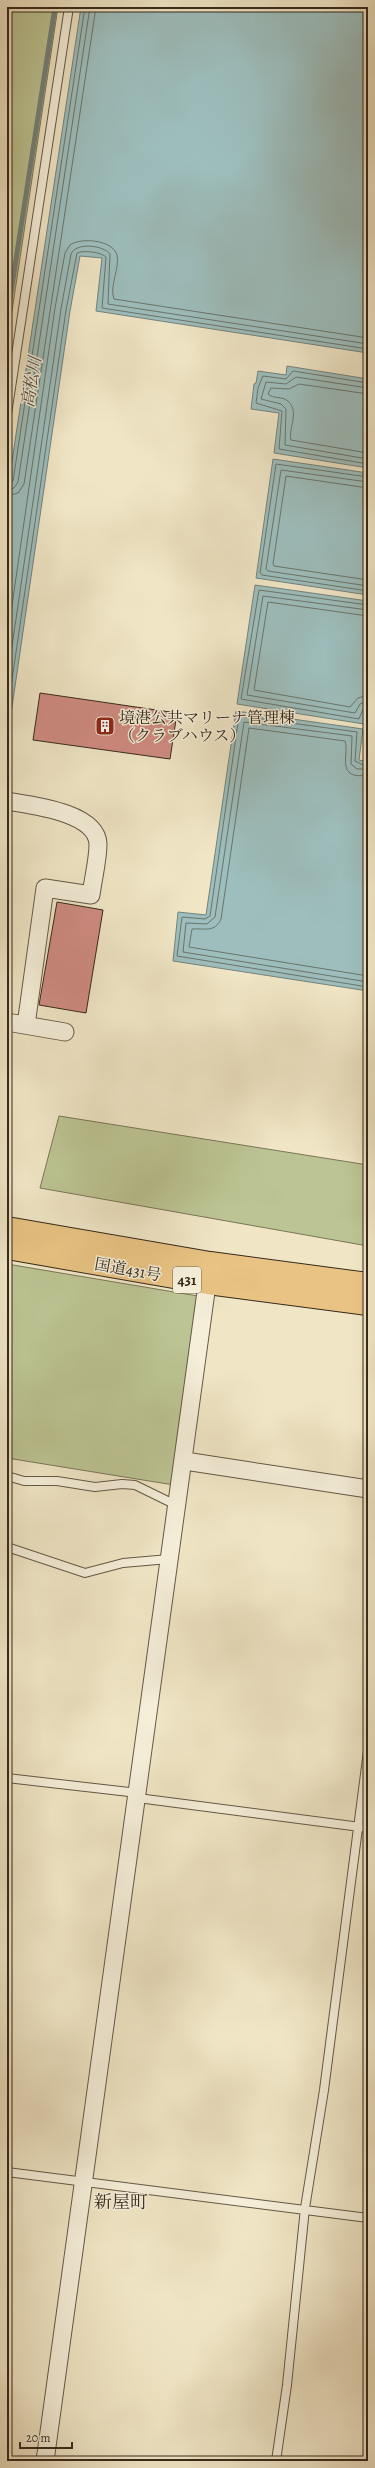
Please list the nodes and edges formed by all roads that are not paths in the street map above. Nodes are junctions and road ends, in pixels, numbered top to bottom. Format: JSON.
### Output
{"nodes":[{"id":1,"x":69,"y":7,"type":"edge"},
{"id":2,"x":7,"y":414,"type":"edge"},
{"id":3,"x":7,"y":801,"type":"edge"},
{"id":4,"x":7,"y":1022,"type":"edge"},
{"id":5,"x":26,"y":1025,"type":"junction"},
{"id":6,"x":65,"y":1032,"type":"dead end"},
{"id":7,"x":7,"y":1228,"type":"edge"},
{"id":8,"x":7,"y":1248,"type":"edge"},
{"id":9,"x":209,"y":1273,"type":"junction"},
{"id":10,"x":368,"y":1284,"type":"edge"},
{"id":11,"x":368,"y":1304,"type":"edge"},
{"id":12,"x":185,"y":1461,"type":"junction"},
{"id":13,"x":7,"y":1476,"type":"edge"},
{"id":14,"x":368,"y":1489,"type":"edge"},
{"id":15,"x":178,"y":1506,"type":"junction"},
{"id":16,"x":7,"y":1547,"type":"edge"},
{"id":17,"x":169,"y":1559,"type":"junction"},
{"id":18,"x":368,"y":1752,"type":"edge"},
{"id":19,"x":7,"y":1778,"type":"edge"},
{"id":20,"x":138,"y":1796,"type":"junction"},
{"id":21,"x":358,"y":1827,"type":"junction"},
{"id":22,"x":368,"y":1828,"type":"edge"},
{"id":23,"x":7,"y":2172,"type":"edge"},
{"id":24,"x":84,"y":2181,"type":"junction"},
{"id":25,"x":305,"y":2208,"type":"junction"},
{"id":26,"x":368,"y":2218,"type":"edge"},
{"id":27,"x":45,"y":2461,"type":"edge"},
{"id":28,"x":276,"y":2461,"type":"edge"}],
"edges":[{"from":1,"to":2,"type":"lane"},
{"from":3,"to":5,"type":"street"},
{"from":4,"to":5,"type":"street"},
{"from":5,"to":6,"type":"street"},
{"from":7,"to":9,"type":"highway","name":"国道431号","number":"431"},
{"from":8,"to":9,"type":"highway","name":"国道431号","number":"431"},
{"from":9,"to":10,"type":"highway","name":"国道431号","number":"431"},
{"from":9,"to":11,"type":"highway","name":"国道431号","number":"431"},
{"from":9,"to":12,"type":"street"},
{"from":12,"to":14,"type":"street"},
{"from":12,"to":15,"type":"street"},
{"from":13,"to":15,"type":"lane"},
{"from":15,"to":17,"type":"street"},
{"from":16,"to":17,"type":"lane"},
{"from":17,"to":20,"type":"street"},
{"from":18,"to":21,"type":"lane"},
{"from":19,"to":20,"type":"lane"},
{"from":20,"to":21,"type":"lane"},
{"from":20,"to":24,"type":"street"},
{"from":21,"to":22,"type":"lane"},
{"from":21,"to":25,"type":"lane"},
{"from":23,"to":24,"type":"lane"},
{"from":24,"to":25,"type":"lane"},
{"from":24,"to":27,"type":"street"},
{"from":25,"to":26,"type":"lane"},
{"from":25,"to":28,"type":"lane"}]}
